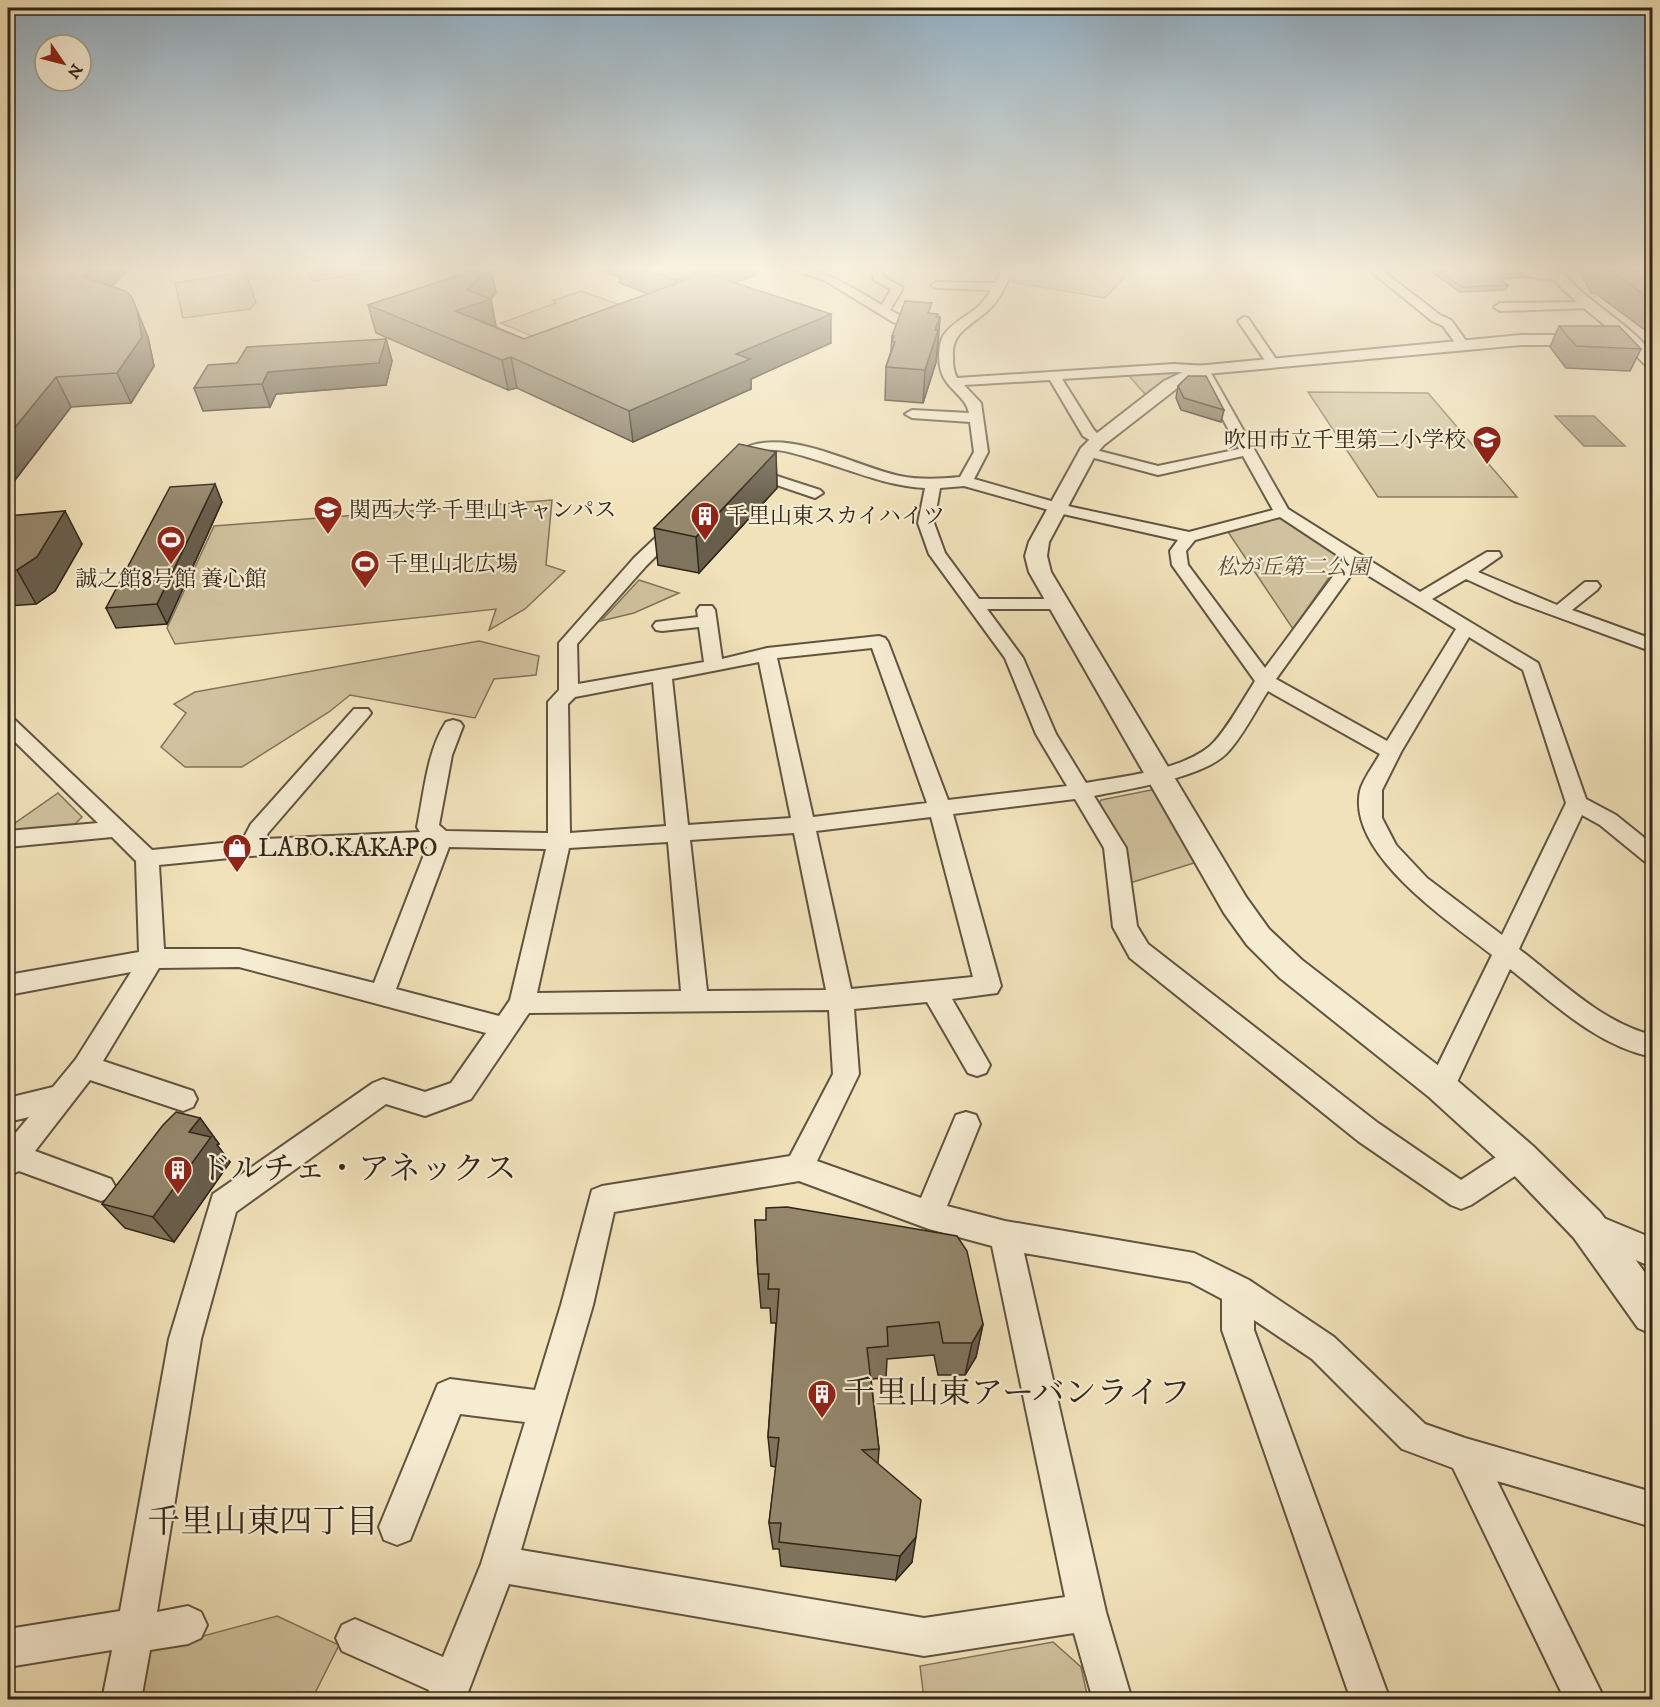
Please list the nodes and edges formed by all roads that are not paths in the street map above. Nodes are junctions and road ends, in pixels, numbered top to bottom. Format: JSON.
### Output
{"nodes":[{"id":1,"x":946,"y":348,"type":"edge"},
{"id":2,"x":1262,"y":348,"type":"edge"},
{"id":3,"x":1433,"y":348,"type":"edge"},
{"id":4,"x":1638,"y":348,"type":"edge"},
{"id":5,"x":1272,"y":362,"type":"junction"},
{"id":6,"x":1653,"y":363,"type":"edge"},
{"id":7,"x":1202,"y":369,"type":"junction"},
{"id":8,"x":1054,"y":376,"type":"junction"},
{"id":9,"x":953,"y":382,"type":"junction"},
{"id":10,"x":912,"y":414,"type":"dead end"},
{"id":11,"x":977,"y":418,"type":"junction"},
{"id":12,"x":1093,"y":447,"type":"junction"},
{"id":13,"x":1247,"y":451,"type":"junction"},
{"id":14,"x":730,"y":465,"type":"junction"},
{"id":15,"x":965,"y":481,"type":"junction"},
{"id":16,"x":719,"y":482,"type":"edge"},
{"id":17,"x":933,"y":485,"type":"junction"},
{"id":18,"x":815,"y":493,"type":"dead end"},
{"id":19,"x":1057,"y":508,"type":"junction"},
{"id":20,"x":1282,"y":512,"type":"junction"},
{"id":21,"x":689,"y":514,"type":"edge"},
{"id":22,"x":1188,"y":537,"type":"junction"},
{"id":23,"x":1493,"y":556,"type":"dead end"},
{"id":24,"x":1354,"y":559,"type":"junction"},
{"id":25,"x":1465,"y":572,"type":"junction"},
{"id":26,"x":1591,"y":586,"type":"dead end"},
{"id":27,"x":1420,"y":599,"type":"junction"},
{"id":28,"x":977,"y":604,"type":"junction"},
{"id":29,"x":1060,"y":604,"type":"junction"},
{"id":30,"x":1558,"y":612,"type":"junction"},
{"id":31,"x":662,"y":626,"type":"dead end"},
{"id":32,"x":1466,"y":627,"type":"junction"},
{"id":33,"x":1653,"y":645,"type":"edge"},
{"id":34,"x":767,"y":654,"type":"junction"},
{"id":35,"x":714,"y":666,"type":"junction"},
{"id":36,"x":663,"y":675,"type":"junction"},
{"id":37,"x":1265,"y":681,"type":"junction"},
{"id":38,"x":568,"y":692,"type":"junction"},
{"id":39,"x":361,"y":713,"type":"dead end"},
{"id":40,"x":8,"y":724,"type":"edge"},
{"id":41,"x":453,"y":726,"type":"dead end"},
{"id":42,"x":1391,"y":752,"type":"junction"},
{"id":43,"x":1160,"y":776,"type":"junction"},
{"id":44,"x":1081,"y":791,"type":"junction"},
{"id":45,"x":1577,"y":803,"type":"junction"},
{"id":46,"x":940,"y":808,"type":"junction"},
{"id":47,"x":805,"y":825,"type":"junction"},
{"id":48,"x":118,"y":829,"type":"junction"},
{"id":49,"x":680,"y":834,"type":"junction"},
{"id":50,"x":8,"y":839,"type":"edge"},
{"id":51,"x":441,"y":839,"type":"junction"},
{"id":52,"x":559,"y":841,"type":"junction"},
{"id":53,"x":250,"y":848,"type":"junction"},
{"id":54,"x":1653,"y":855,"type":"edge"},
{"id":55,"x":147,"y":858,"type":"junction"},
{"id":56,"x":1505,"y":952,"type":"junction"},
{"id":57,"x":152,"y":959,"type":"junction"},
{"id":58,"x":8,"y":985,"type":"edge"},
{"id":59,"x":934,"y":992,"type":"junction"},
{"id":60,"x":382,"y":994,"type":"junction"},
{"id":61,"x":841,"y":1000,"type":"junction"},
{"id":62,"x":695,"y":1001,"type":"junction"},
{"id":63,"x":514,"y":1016,"type":"junction"},
{"id":64,"x":1653,"y":1046,"type":"edge"},
{"id":65,"x":977,"y":1065,"type":"dead end"},
{"id":66,"x":85,"y":1067,"type":"junction"},
{"id":67,"x":1441,"y":1087,"type":"junction"},
{"id":68,"x":62,"y":1096,"type":"junction"},
{"id":69,"x":183,"y":1099,"type":"dead end"},
{"id":70,"x":8,"y":1110,"type":"edge"},
{"id":71,"x":966,"y":1124,"type":"dead end"},
{"id":72,"x":1521,"y":1157,"type":"junction"},
{"id":73,"x":10,"y":1160,"type":"edge"},
{"id":74,"x":799,"y":1168,"type":"junction"},
{"id":75,"x":101,"y":1188,"type":"dead end"},
{"id":76,"x":929,"y":1215,"type":"junction"},
{"id":77,"x":1587,"y":1225,"type":"junction"},
{"id":78,"x":1005,"y":1235,"type":"junction"},
{"id":79,"x":1653,"y":1253,"type":"edge"},
{"id":80,"x":1238,"y":1291,"type":"junction"},
{"id":81,"x":1653,"y":1314,"type":"edge"},
{"id":82,"x":546,"y":1408,"type":"junction"},
{"id":83,"x":1465,"y":1455,"type":"junction"},
{"id":84,"x":1653,"y":1509,"type":"edge"},
{"id":85,"x":397,"y":1527,"type":"dead end"},
{"id":86,"x":499,"y":1564,"type":"junction"},
{"id":87,"x":1087,"y":1612,"type":"junction"},
{"id":88,"x":188,"y":1625,"type":"dead end"},
{"id":89,"x":136,"y":1627,"type":"junction"},
{"id":90,"x":355,"y":1638,"type":"dead end"},
{"id":91,"x":8,"y":1648,"type":"edge"},
{"id":92,"x":449,"y":1690,"type":"edge"},
{"id":93,"x":121,"y":1700,"type":"edge"},
{"id":94,"x":1113,"y":1700,"type":"edge"},
{"id":95,"x":1371,"y":1700,"type":"edge"},
{"id":96,"x":1586,"y":1700,"type":"edge"}],
"edges":[{"from":1,"to":9,"type":"street"},
{"from":2,"to":5,"type":"street"},
{"from":3,"to":5,"type":"street"},
{"from":4,"to":6,"type":"street"},
{"from":5,"to":7,"type":"street"},
{"from":7,"to":8,"type":"street"},
{"from":7,"to":12,"type":"street"},
{"from":7,"to":13,"type":"street"},
{"from":8,"to":9,"type":"street"},
{"from":8,"to":12,"type":"street"},
{"from":9,"to":11,"type":"street"},
{"from":10,"to":11,"type":"street"},
{"from":11,"to":15,"type":"street"},
{"from":12,"to":13,"type":"street"},
{"from":12,"to":19,"type":"street"},
{"from":13,"to":20,"type":"street"},
{"from":14,"to":16,"type":"street"},
{"from":14,"to":17,"type":"street"},
{"from":14,"to":18,"type":"street"},
{"from":15,"to":17,"type":"street"},
{"from":15,"to":19,"type":"street"},
{"from":17,"to":28,"type":"street"},
{"from":19,"to":22,"type":"street"},
{"from":19,"to":29,"type":"street"},
{"from":20,"to":22,"type":"street"},
{"from":20,"to":24,"type":"street"},
{"from":21,"to":38,"type":"street"},
{"from":22,"to":37,"type":"street"},
{"from":23,"to":25,"type":"street"},
{"from":24,"to":27,"type":"street"},
{"from":24,"to":37,"type":"street"},
{"from":25,"to":27,"type":"street"},
{"from":25,"to":30,"type":"street"},
{"from":26,"to":30,"type":"street"},
{"from":27,"to":32,"type":"street"},
{"from":28,"to":29,"type":"street"},
{"from":28,"to":44,"type":"street"},
{"from":29,"to":43,"type":"street"},
{"from":30,"to":33,"type":"street"},
{"from":31,"to":35,"type":"street"},
{"from":32,"to":42,"type":"street"},
{"from":32,"to":45,"type":"street"},
{"from":34,"to":35,"type":"street"},
{"from":34,"to":46,"type":"street"},
{"from":34,"to":47,"type":"street"},
{"from":35,"to":36,"type":"street"},
{"from":36,"to":38,"type":"street"},
{"from":36,"to":49,"type":"street"},
{"from":37,"to":42,"type":"street"},
{"from":37,"to":43,"type":"street"},
{"from":38,"to":52,"type":"street"},
{"from":39,"to":53,"type":"street"},
{"from":40,"to":48,"type":"street"},
{"from":41,"to":51,"type":"street"},
{"from":42,"to":56,"type":"street"},
{"from":43,"to":44,"type":"street"},
{"from":43,"to":67,"type":"street"},
{"from":44,"to":46,"type":"street"},
{"from":44,"to":72,"type":"street"},
{"from":45,"to":54,"type":"street"},
{"from":45,"to":56,"type":"street"},
{"from":46,"to":47,"type":"street"},
{"from":46,"to":59,"type":"street"},
{"from":47,"to":49,"type":"street"},
{"from":47,"to":61,"type":"street"},
{"from":48,"to":50,"type":"street"},
{"from":48,"to":55,"type":"street"},
{"from":49,"to":52,"type":"street"},
{"from":49,"to":62,"type":"street"},
{"from":51,"to":52,"type":"street"},
{"from":51,"to":53,"type":"street"},
{"from":51,"to":60,"type":"street"},
{"from":52,"to":63,"type":"street"},
{"from":53,"to":55,"type":"street"},
{"from":55,"to":57,"type":"street"},
{"from":56,"to":64,"type":"street"},
{"from":56,"to":67,"type":"street"},
{"from":57,"to":58,"type":"street"},
{"from":57,"to":60,"type":"street"},
{"from":57,"to":66,"type":"street"},
{"from":59,"to":61,"type":"street"},
{"from":59,"to":65,"type":"street"},
{"from":60,"to":63,"type":"street"},
{"from":61,"to":62,"type":"street"},
{"from":61,"to":74,"type":"street"},
{"from":62,"to":63,"type":"street"},
{"from":63,"to":89,"type":"street"},
{"from":66,"to":68,"type":"street"},
{"from":66,"to":69,"type":"street"},
{"from":67,"to":72,"type":"street"},
{"from":68,"to":70,"type":"street"},
{"from":68,"to":73,"type":"street"},
{"from":71,"to":76,"type":"street"},
{"from":72,"to":77,"type":"street"},
{"from":73,"to":75,"type":"street"},
{"from":74,"to":76,"type":"street"},
{"from":74,"to":82,"type":"street"},
{"from":76,"to":78,"type":"street"},
{"from":77,"to":79,"type":"street"},
{"from":77,"to":81,"type":"street"},
{"from":78,"to":80,"type":"street"},
{"from":78,"to":87,"type":"street"},
{"from":80,"to":83,"type":"street"},
{"from":80,"to":95,"type":"street"},
{"from":82,"to":85,"type":"street"},
{"from":82,"to":86,"type":"street"},
{"from":83,"to":84,"type":"street"},
{"from":83,"to":96,"type":"street"},
{"from":86,"to":87,"type":"street"},
{"from":86,"to":92,"type":"street"},
{"from":87,"to":94,"type":"street"},
{"from":88,"to":89,"type":"street"},
{"from":89,"to":91,"type":"street"},
{"from":89,"to":93,"type":"street"},
{"from":90,"to":92,"type":"street"}]}
